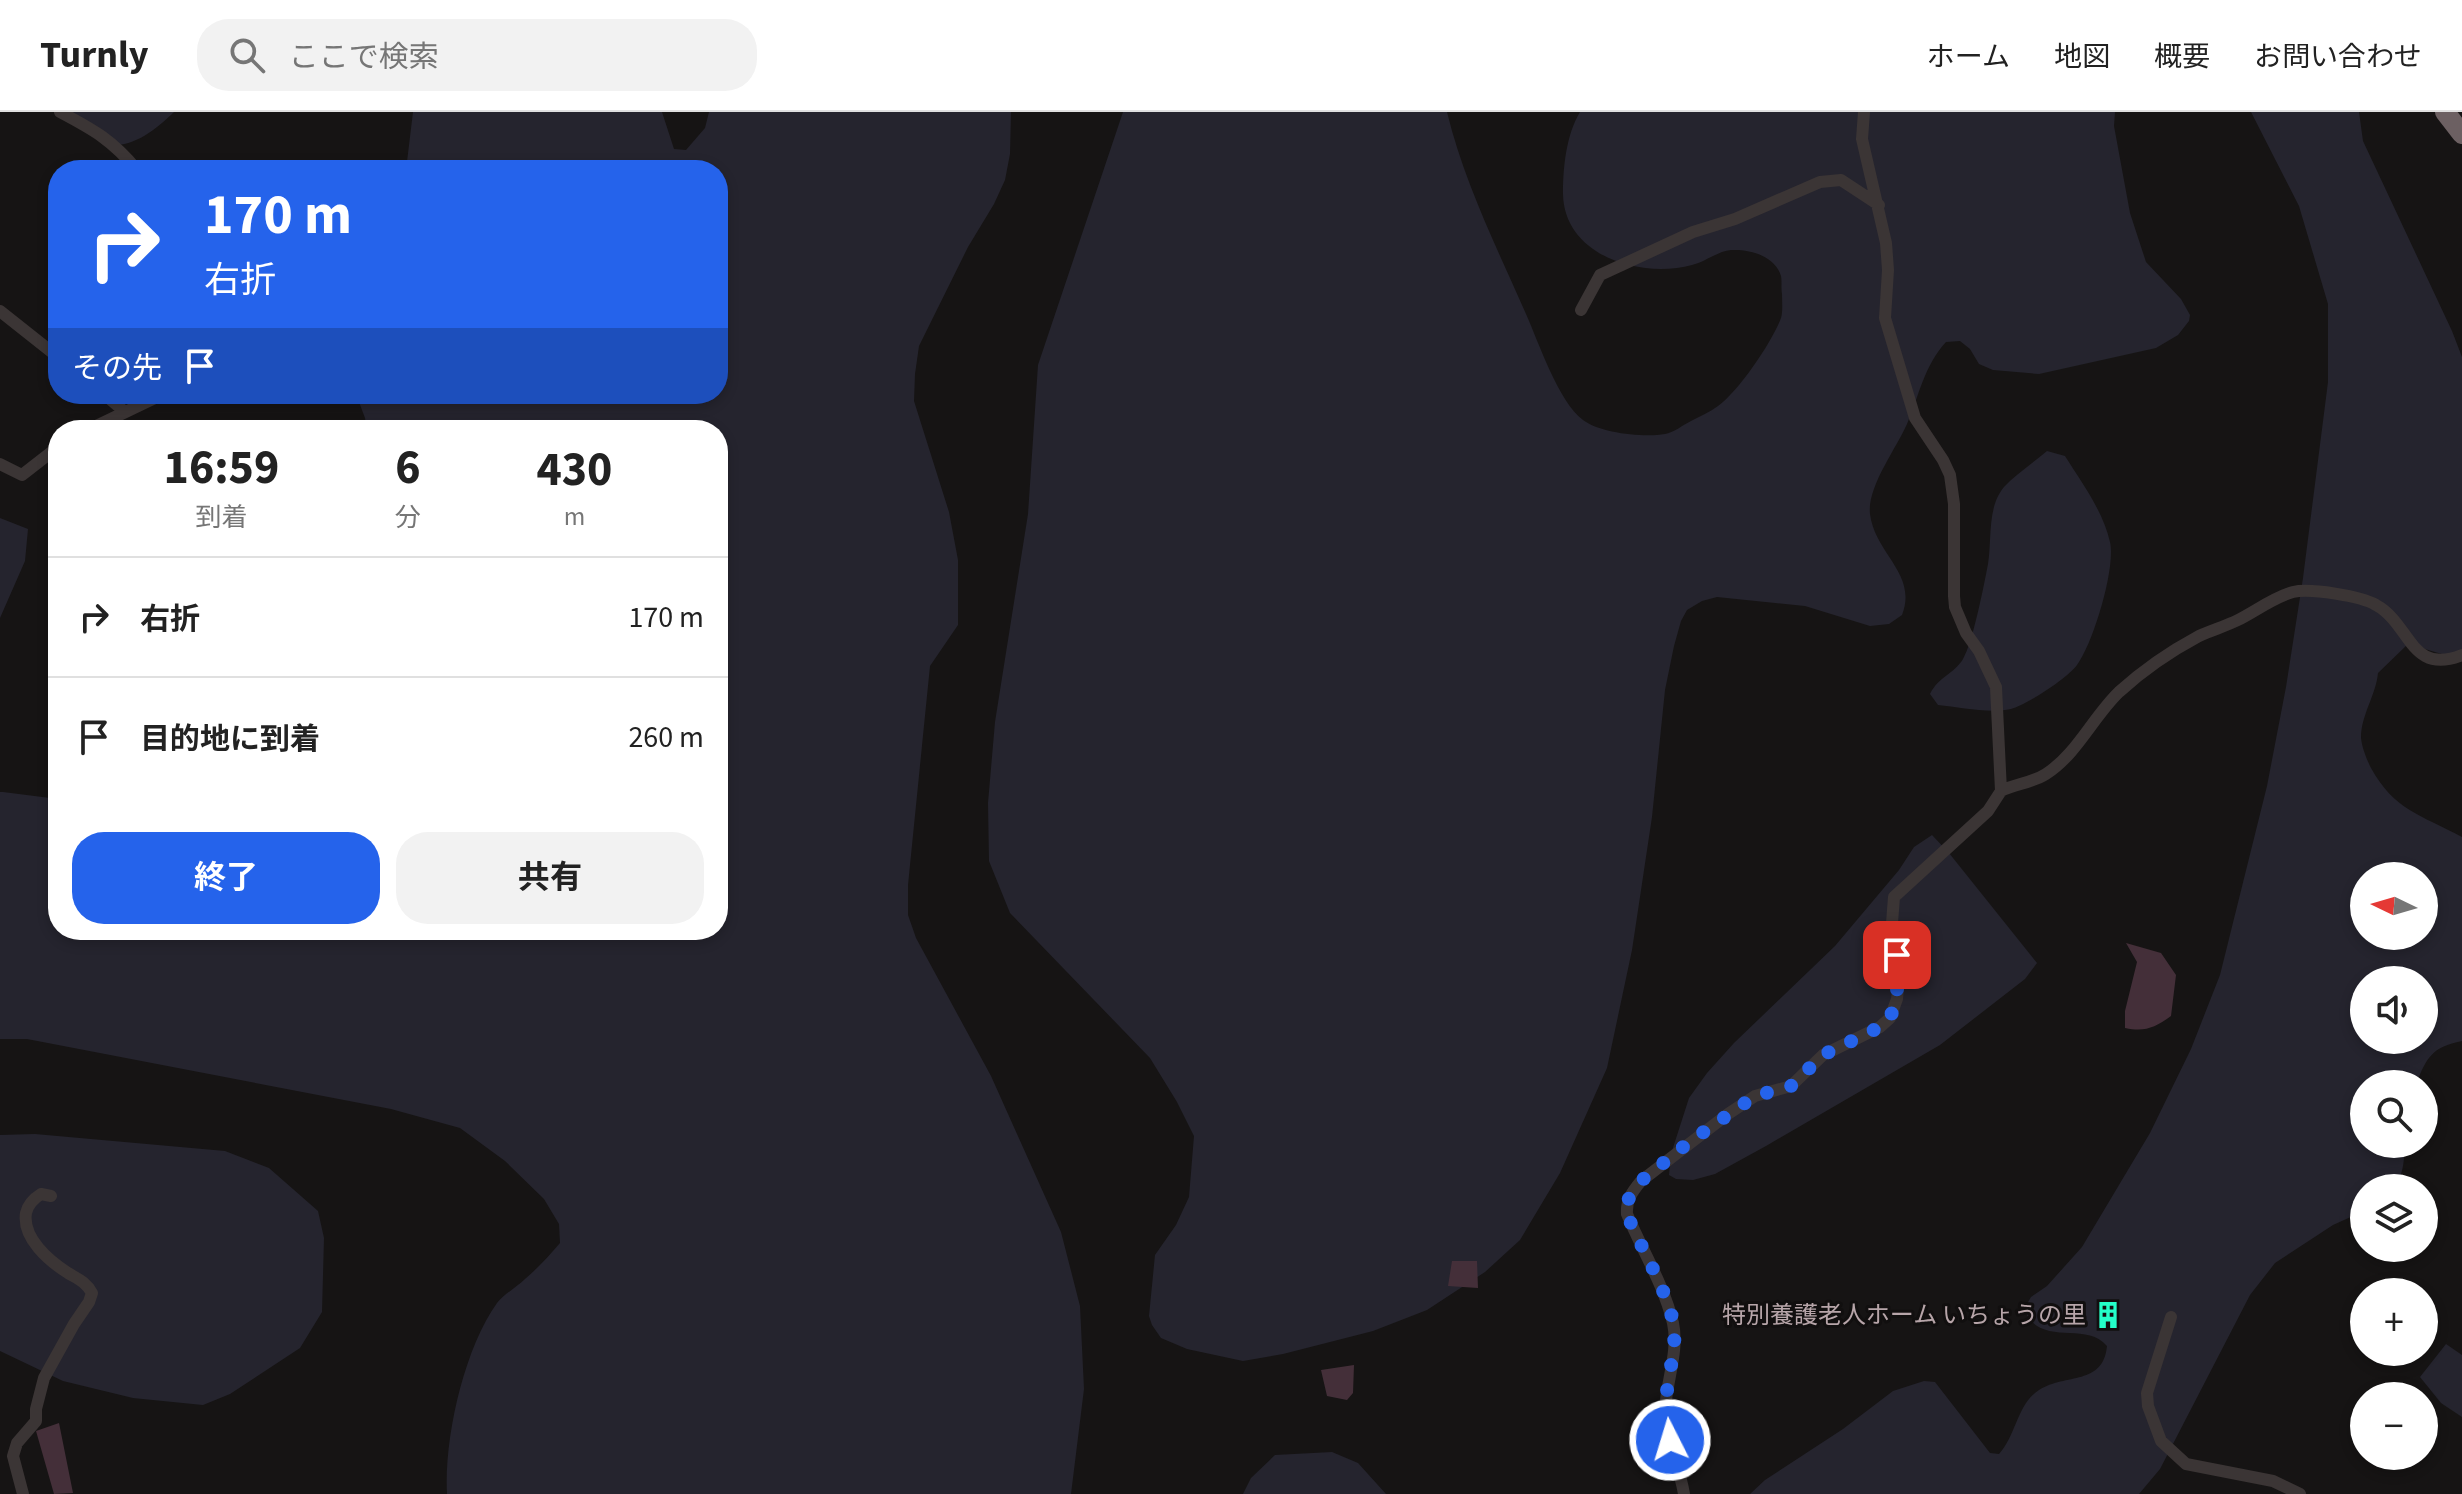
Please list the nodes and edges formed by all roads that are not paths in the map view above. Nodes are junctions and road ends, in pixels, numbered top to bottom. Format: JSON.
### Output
{"nodes":[{"id":1,"x":60,"y":112,"type":"edge"},
{"id":2,"x":1864,"y":112,"type":"edge"},
{"id":3,"x":2445,"y":112,"type":"edge"},
{"id":4,"x":2462,"y":134,"type":"edge"},
{"id":5,"x":128,"y":160,"type":"edge"},
{"id":6,"x":1879,"y":205,"type":"junction"},
{"id":7,"x":1581,"y":310,"type":"dead end"},
{"id":8,"x":0,"y":311,"type":"edge"},
{"id":9,"x":48,"y":349,"type":"edge"},
{"id":10,"x":116,"y":404,"type":"edge"},
{"id":11,"x":142,"y":404,"type":"edge"},
{"id":12,"x":125,"y":412,"type":"junction"},
{"id":13,"x":109,"y":420,"type":"edge"},
{"id":14,"x":48,"y":455,"type":"edge"},
{"id":15,"x":0,"y":464,"type":"edge"},
{"id":16,"x":2462,"y":655,"type":"edge"},
{"id":17,"x":2001,"y":791,"type":"junction"},
{"id":18,"x":51,"y":1196,"type":"dead end"},
{"id":19,"x":2171,"y":1317,"type":"dead end"},
{"id":20,"x":23,"y":1494,"type":"edge"},
{"id":21,"x":1684,"y":1494,"type":"edge"},
{"id":22,"x":2300,"y":1494,"type":"edge"}],
"edges":[{"from":1,"to":5,"type":"street"},
{"from":2,"to":6,"type":"street"},
{"from":3,"to":4,"type":"highway"},
{"from":6,"to":7,"type":"street"},
{"from":6,"to":17,"type":"street"},
{"from":8,"to":9,"type":"street"},
{"from":10,"to":12,"type":"street"},
{"from":11,"to":12,"type":"street"},
{"from":12,"to":13,"type":"street"},
{"from":14,"to":15,"type":"street"},
{"from":16,"to":17,"type":"street"},
{"from":17,"to":21,"type":"street"},
{"from":18,"to":20,"type":"street"},
{"from":19,"to":22,"type":"street"}]}
